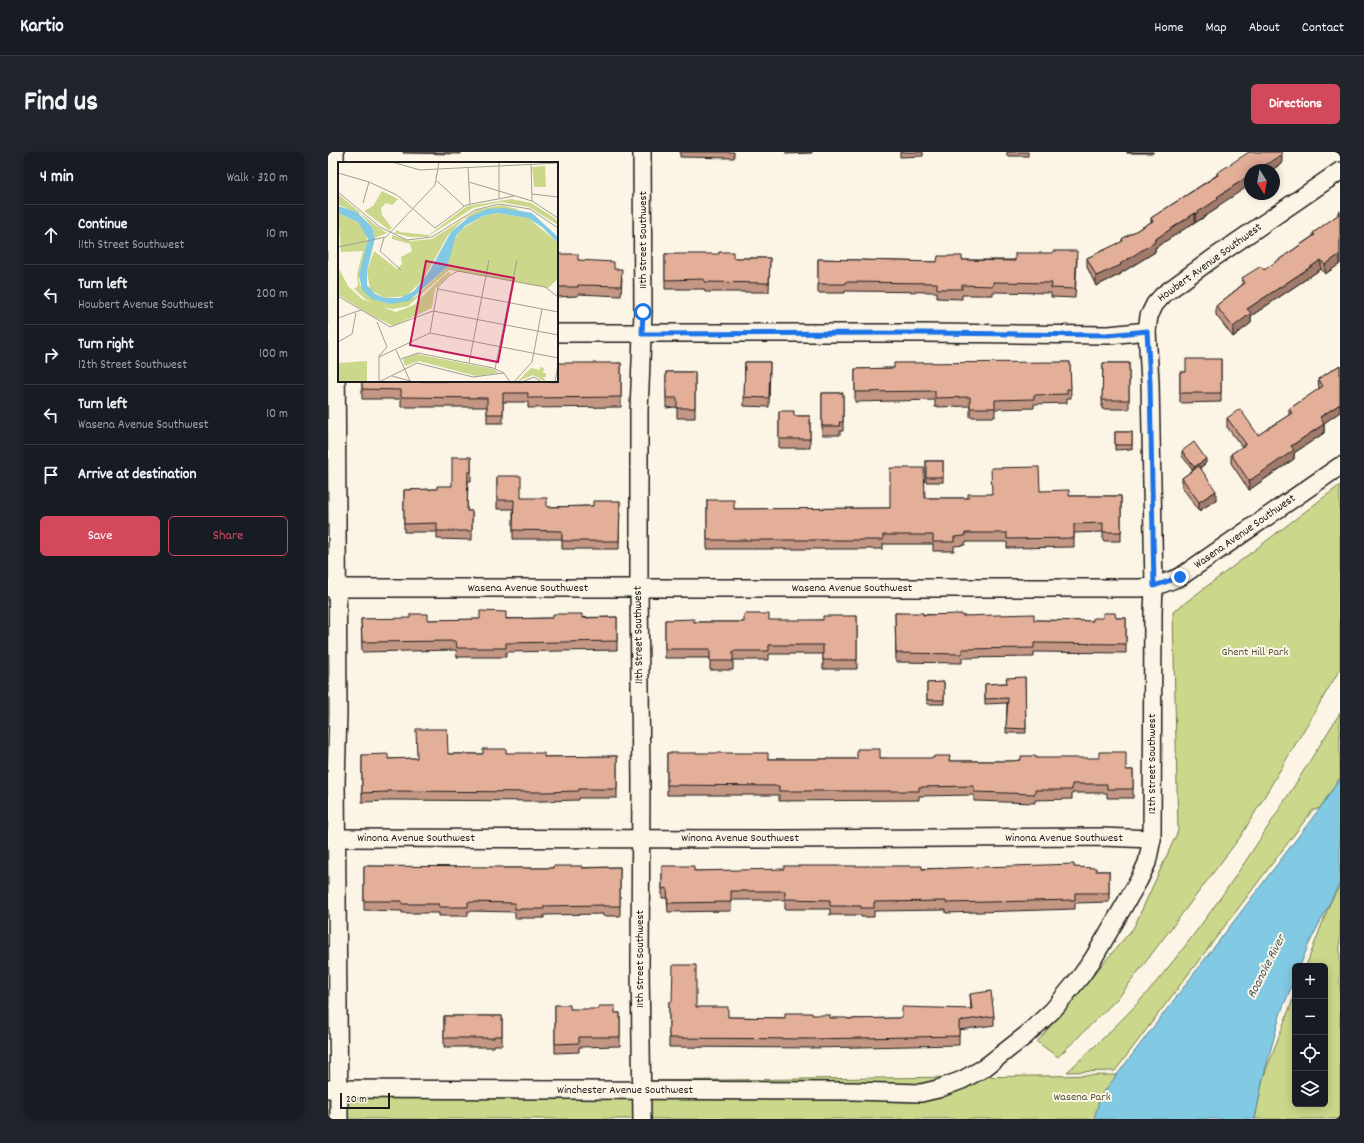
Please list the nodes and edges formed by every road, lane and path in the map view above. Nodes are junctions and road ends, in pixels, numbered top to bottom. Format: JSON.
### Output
{"nodes":[{"id":1,"x":335,"y":152,"type":"edge"},
{"id":2,"x":642,"y":152,"type":"edge"},
{"id":3,"x":1340,"y":171,"type":"edge"},
{"id":4,"x":1147,"y":331,"type":"junction"},
{"id":5,"x":335,"y":333,"type":"edge"},
{"id":6,"x":558,"y":333,"type":"edge"},
{"id":7,"x":642,"y":334,"type":"junction"},
{"id":8,"x":1340,"y":466,"type":"edge"},
{"id":9,"x":1154,"y":586,"type":"junction"},
{"id":10,"x":332,"y":588,"type":"edge"},
{"id":11,"x":639,"y":588,"type":"junction"},
{"id":12,"x":332,"y":838,"type":"edge"},
{"id":13,"x":640,"y":838,"type":"junction"},
{"id":14,"x":1152,"y":839,"type":"junction"},
{"id":15,"x":333,"y":1089,"type":"edge"},
{"id":16,"x":641,"y":1090,"type":"junction"},
{"id":17,"x":921,"y":1093,"type":"joint"},
{"id":18,"x":339,"y":1119,"type":"edge"},
{"id":19,"x":642,"y":1119,"type":"edge"}],
"edges":[{"from":1,"to":5,"type":"street"},
{"from":2,"to":7,"type":"street","name":"11th Street Southwest"},
{"from":3,"to":4,"type":"street","name":"Howbert Avenue Southwest"},
{"from":4,"to":7,"type":"street"},
{"from":4,"to":9,"type":"street","name":"12th Street Southwest"},
{"from":5,"to":10,"type":"street"},
{"from":6,"to":7,"type":"street"},
{"from":7,"to":11,"type":"street","name":"11th Street Southwest"},
{"from":8,"to":9,"type":"street","name":"Wasena Avenue Southwest"},
{"from":9,"to":11,"type":"street","name":"Wasena Avenue Southwest"},
{"from":9,"to":14,"type":"street","name":"12th Street Southwest"},
{"from":10,"to":11,"type":"street","name":"Wasena Avenue Southwest"},
{"from":10,"to":12,"type":"street"},
{"from":11,"to":13,"type":"street","name":"11th Street Southwest"},
{"from":12,"to":13,"type":"street","name":"Winona Avenue Southwest"},
{"from":12,"to":15,"type":"street"},
{"from":13,"to":14,"type":"street","name":"Winona Avenue Southwest"},
{"from":13,"to":16,"type":"street","name":"11th Street Southwest"},
{"from":14,"to":17,"type":"street","name":"12th Street Southwest"},
{"from":15,"to":16,"type":"street","name":"Winchester Avenue Southwest"},
{"from":15,"to":18,"type":"street"},
{"from":16,"to":17,"type":"street","name":"Winchester Avenue Southwest"},
{"from":16,"to":19,"type":"street","name":"11th Street Southwest"}]}
